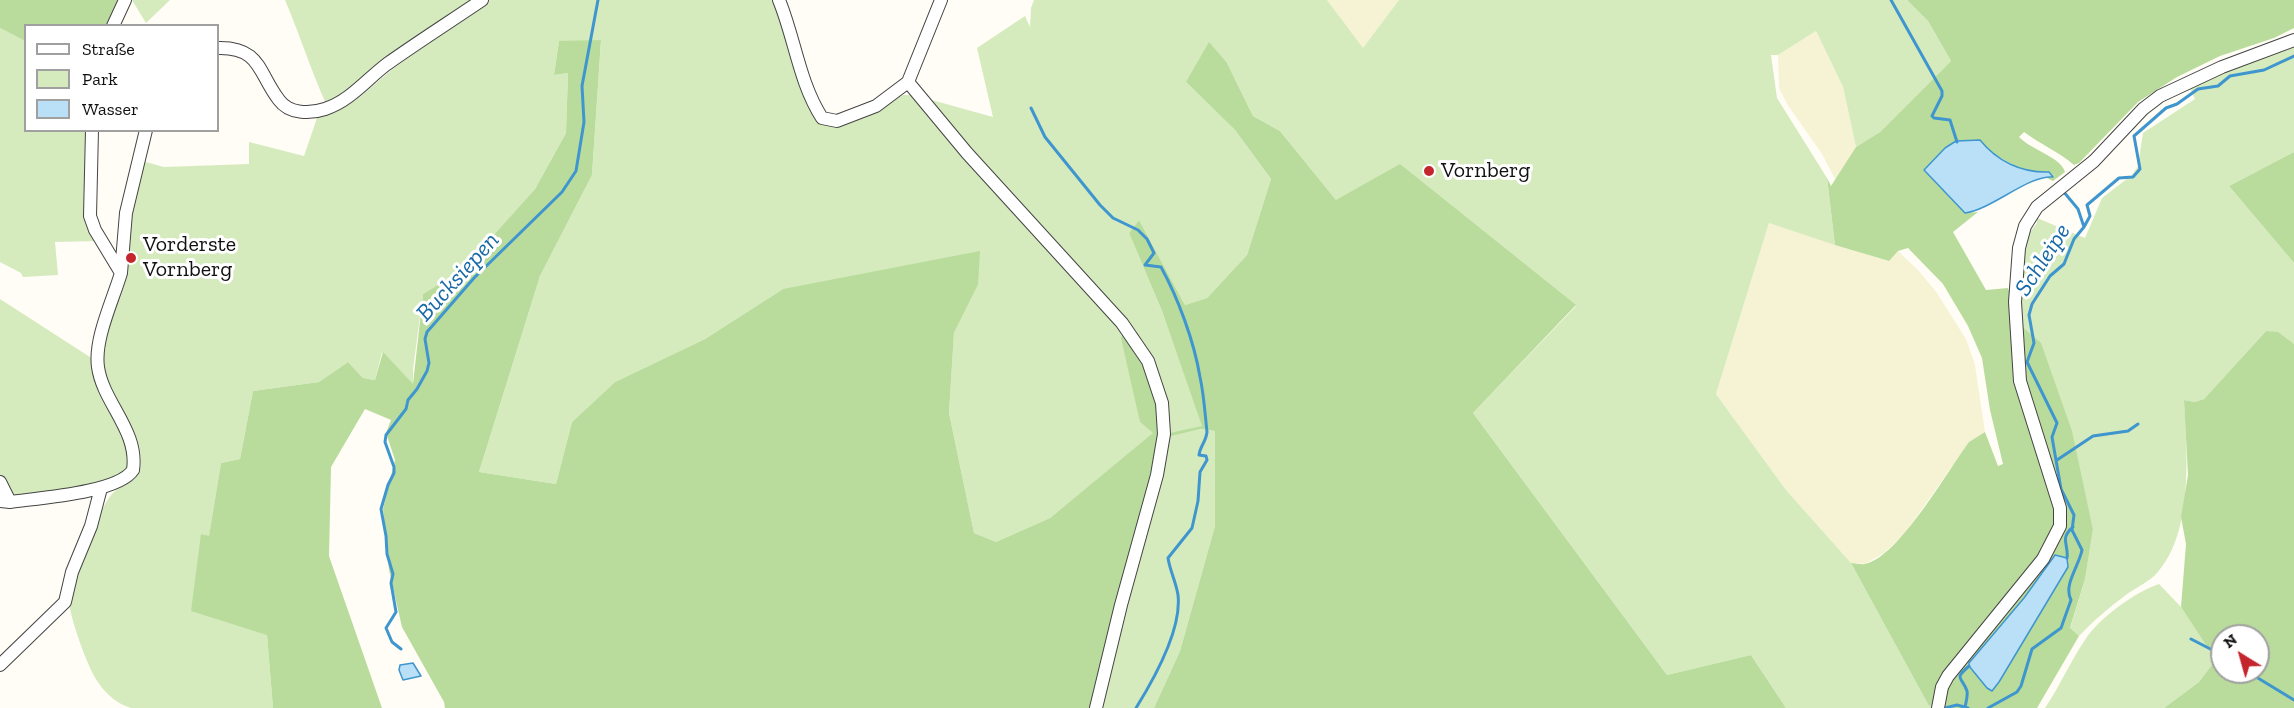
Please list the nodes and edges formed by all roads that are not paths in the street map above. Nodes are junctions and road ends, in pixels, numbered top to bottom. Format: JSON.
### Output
{"nodes":[{"id":1,"x":126,"y":0,"type":"edge"},
{"id":2,"x":482,"y":0,"type":"edge"},
{"id":3,"x":779,"y":0,"type":"edge"},
{"id":4,"x":941,"y":0,"type":"edge"},
{"id":5,"x":114,"y":24,"type":"edge"},
{"id":6,"x":2294,"y":40,"type":"edge"},
{"id":7,"x":219,"y":48,"type":"edge"},
{"id":8,"x":908,"y":82,"type":"junction"},
{"id":9,"x":92,"y":132,"type":"edge"},
{"id":10,"x":146,"y":132,"type":"edge"},
{"id":11,"x":121,"y":273,"type":"junction"},
{"id":12,"x":0,"y":482,"type":"edge"},
{"id":13,"x":101,"y":488,"type":"junction"},
{"id":14,"x":5,"y":501,"type":"edge"},
{"id":15,"x":0,"y":665,"type":"edge"},
{"id":16,"x":1096,"y":708,"type":"edge"},
{"id":17,"x":1938,"y":708,"type":"edge"}],
"edges":[{"from":1,"to":5,"type":"street"},
{"from":2,"to":7,"type":"street"},
{"from":3,"to":8,"type":"street"},
{"from":4,"to":8,"type":"street"},
{"from":6,"to":17,"type":"street"},
{"from":8,"to":16,"type":"street"},
{"from":9,"to":11,"type":"street"},
{"from":10,"to":11,"type":"street"},
{"from":11,"to":13,"type":"street"},
{"from":12,"to":14,"type":"street"},
{"from":13,"to":14,"type":"street"},
{"from":13,"to":15,"type":"street"}]}
